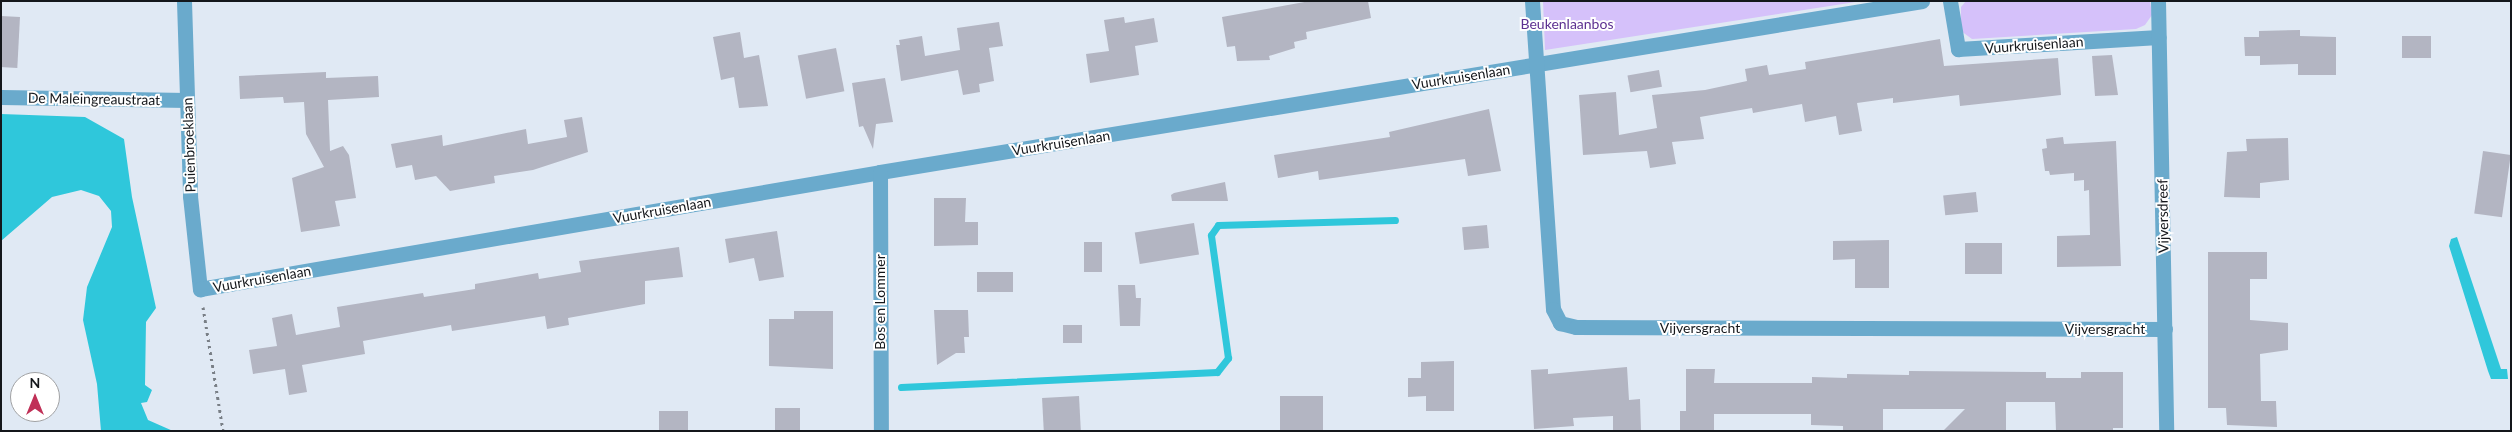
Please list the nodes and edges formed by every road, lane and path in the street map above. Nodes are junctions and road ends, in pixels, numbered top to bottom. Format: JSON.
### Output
{"nodes":[{"id":1,"x":184,"y":1,"type":"edge"},
{"id":2,"x":1532,"y":1,"type":"edge"},
{"id":3,"x":1922,"y":1,"type":"edge"},
{"id":4,"x":1950,"y":1,"type":"edge"},
{"id":5,"x":2158,"y":1,"type":"edge"},
{"id":6,"x":2159,"y":37,"type":"junction"},
{"id":7,"x":1536,"y":64,"type":"junction"},
{"id":8,"x":1,"y":97,"type":"edge"},
{"id":9,"x":187,"y":100,"type":"junction"},
{"id":10,"x":880,"y":172,"type":"junction"},
{"id":11,"x":200,"y":289,"type":"junction"},
{"id":12,"x":2165,"y":330,"type":"junction"},
{"id":13,"x":223,"y":431,"type":"edge"},
{"id":14,"x":881,"y":431,"type":"edge"},
{"id":15,"x":2166,"y":431,"type":"edge"}],
"edges":[{"from":1,"to":9,"type":"street","name":"Puienbroeklaan"},
{"from":2,"to":7,"type":"street","name":"Vijversgracht"},
{"from":3,"to":7,"type":"street","name":"Vuurkruisenlaan"},
{"from":4,"to":6,"type":"street","name":"Vuurkruisenlaan"},
{"from":5,"to":6,"type":"street","name":"Vijversdreef"},
{"from":6,"to":12,"type":"street","name":"Vijversdreef"},
{"from":7,"to":10,"type":"street","name":"Vuurkruisenlaan"},
{"from":7,"to":12,"type":"street","name":"Vijversgracht"},
{"from":8,"to":9,"type":"street","name":"De Maleingreaustraat"},
{"from":9,"to":11,"type":"street","name":"Puienbroeklaan"},
{"from":10,"to":11,"type":"street","name":"Vuurkruisenlaan"},
{"from":10,"to":14,"type":"street","name":"Bos en Lommer"},
{"from":11,"to":13,"type":"path"},
{"from":12,"to":15,"type":"street","name":"Vijversdreef"}]}
